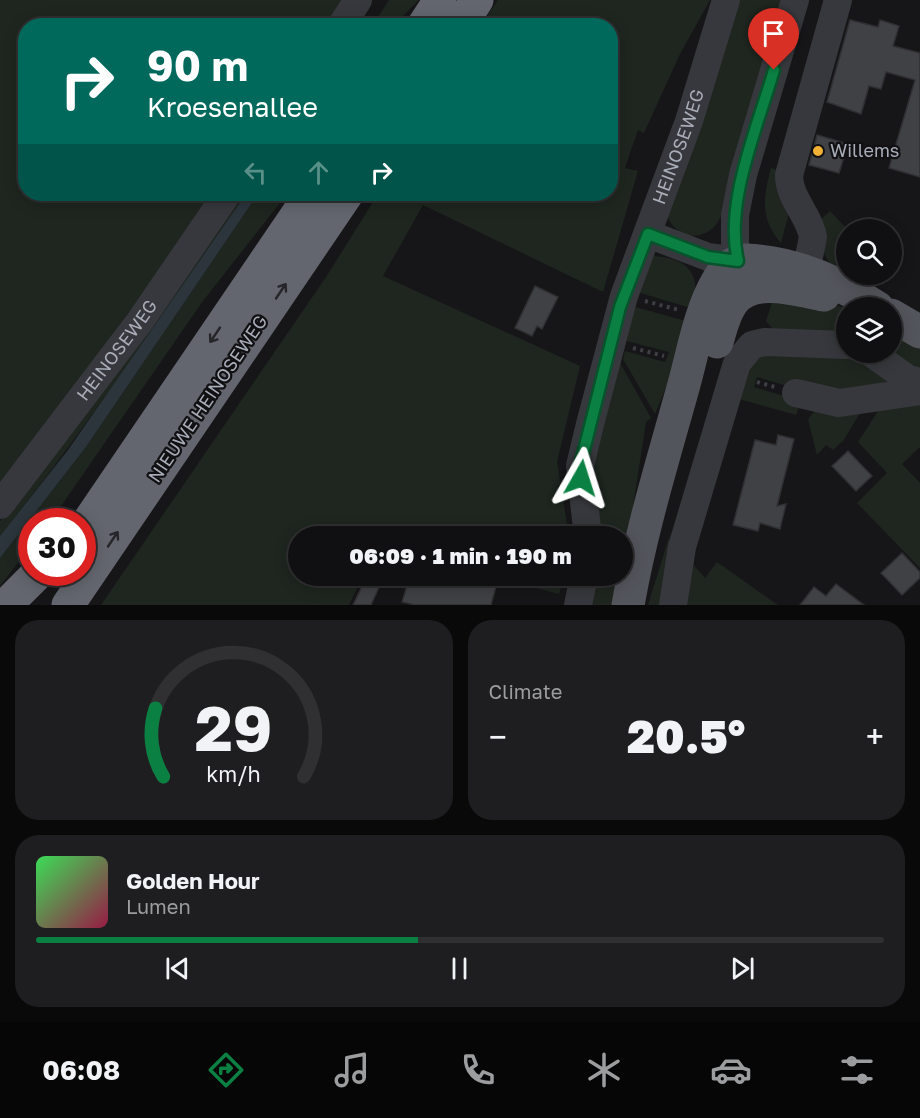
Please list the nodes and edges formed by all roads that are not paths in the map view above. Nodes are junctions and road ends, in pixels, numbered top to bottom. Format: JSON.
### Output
{"nodes":[{"id":1,"x":358,"y":0,"type":"edge"},
{"id":2,"x":440,"y":0,"type":"edge"},
{"id":3,"x":477,"y":0,"type":"edge"},
{"id":4,"x":726,"y":0,"type":"edge"},
{"id":5,"x":795,"y":0,"type":"edge"},
{"id":6,"x":838,"y":0,"type":"edge"},
{"id":7,"x":346,"y":18,"type":"edge"},
{"id":8,"x":428,"y":18,"type":"edge"},
{"id":9,"x":465,"y":18,"type":"edge"},
{"id":10,"x":222,"y":201,"type":"edge"},
{"id":11,"x":306,"y":201,"type":"edge"},
{"id":12,"x":342,"y":201,"type":"edge"},
{"id":13,"x":648,"y":234,"type":"junction"},
{"id":14,"x":742,"y":276,"type":"junction"},
{"id":15,"x":804,"y":281,"type":"junction"},
{"id":16,"x":847,"y":297,"type":"edge"},
{"id":17,"x":902,"y":322,"type":"edge"},
{"id":18,"x":920,"y":332,"type":"edge"},
{"id":19,"x":836,"y":345,"type":"edge"},
{"id":20,"x":886,"y":363,"type":"edge"},
{"id":21,"x":920,"y":382,"type":"edge"},
{"id":22,"x":920,"y":391,"type":"edge"},
{"id":23,"x":796,"y":393,"type":"dead end"},
{"id":24,"x":0,"y":505,"type":"edge"},
{"id":25,"x":96,"y":511,"type":"edge"},
{"id":26,"x":587,"y":526,"type":"edge"},
{"id":27,"x":25,"y":586,"type":"edge"},
{"id":28,"x":45,"y":586,"type":"edge"},
{"id":29,"x":582,"y":586,"type":"edge"},
{"id":30,"x":6,"y":605,"type":"edge"},
{"id":31,"x":32,"y":605,"type":"edge"},
{"id":32,"x":68,"y":605,"type":"edge"},
{"id":33,"x":578,"y":605,"type":"edge"},
{"id":34,"x":628,"y":605,"type":"edge"},
{"id":35,"x":637,"y":605,"type":"edge"},
{"id":36,"x":673,"y":605,"type":"edge"}],
"edges":[{"from":1,"to":7,"type":"street"},
{"from":2,"to":8,"type":"highway"},
{"from":3,"to":9,"type":"highway"},
{"from":4,"to":13,"type":"street","name":"HEINOSEWEG"},
{"from":5,"to":14,"type":"street"},
{"from":6,"to":15,"type":"street"},
{"from":10,"to":24,"type":"street","name":"HEINOSEWEG"},
{"from":11,"to":25,"type":"highway","name":"NIEUWE HEINOSEWEG","one_way":true},
{"from":32,"to":12,"type":"highway","name":"NIEUWE HEINOSEWEG","one_way":true},
{"from":13,"to":14,"type":"street"},
{"from":13,"to":26,"type":"street","name":"HEINOSEWEG"},
{"from":14,"to":15,"type":"main road"},
{"from":14,"to":34,"type":"main road"},
{"from":14,"to":35,"type":"main road"},
{"from":15,"to":16,"type":"main road"},
{"from":17,"to":18,"type":"main road"},
{"from":19,"to":36,"type":"street"},
{"from":20,"to":21,"type":"street"},
{"from":22,"to":23,"type":"street"},
{"from":27,"to":30,"type":"highway"},
{"from":28,"to":31,"type":"highway"},
{"from":29,"to":33,"type":"street"}]}
